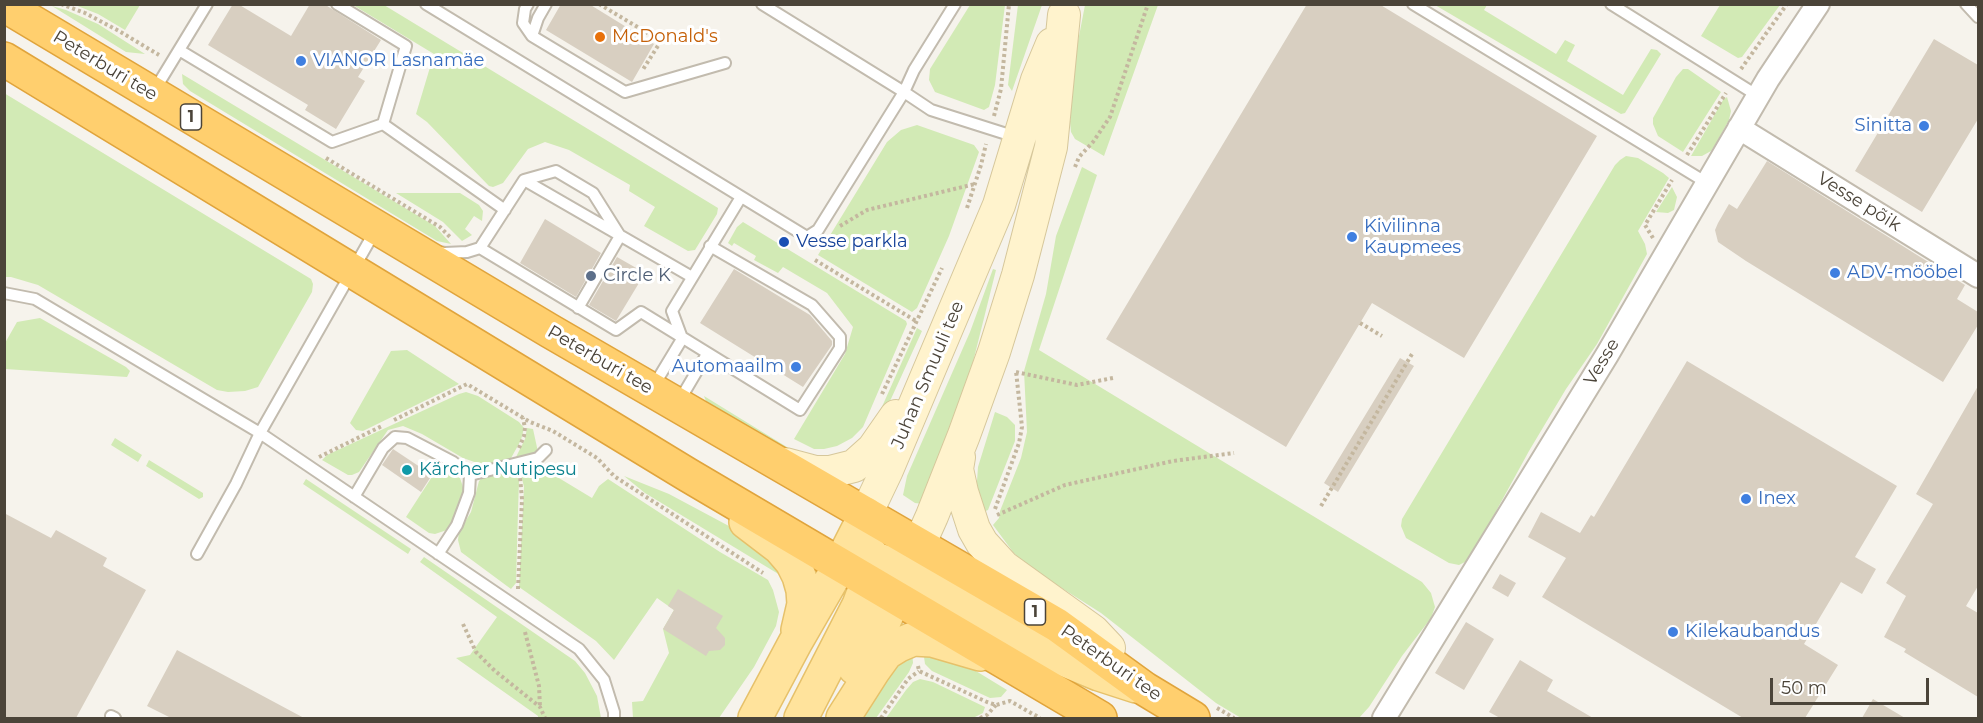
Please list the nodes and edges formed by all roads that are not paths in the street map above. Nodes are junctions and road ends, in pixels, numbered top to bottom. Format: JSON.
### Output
{"nodes":[{"id":1,"x":207,"y":4,"type":"edge"},
{"id":2,"x":337,"y":4,"type":"edge"},
{"id":3,"x":426,"y":4,"type":"edge"},
{"id":4,"x":528,"y":4,"type":"edge"},
{"id":5,"x":546,"y":4,"type":"edge"},
{"id":6,"x":762,"y":4,"type":"edge"},
{"id":7,"x":955,"y":4,"type":"edge"},
{"id":8,"x":1413,"y":4,"type":"edge"},
{"id":9,"x":1611,"y":4,"type":"edge"},
{"id":10,"x":1818,"y":4,"type":"edge"},
{"id":11,"x":1966,"y":4,"type":"edge"},
{"id":12,"x":4,"y":6,"type":"edge"},
{"id":13,"x":1066,"y":10,"type":"edge"},
{"id":14,"x":1978,"y":17,"type":"edge"},
{"id":15,"x":532,"y":36,"type":"junction"},
{"id":16,"x":179,"y":50,"type":"junction"},
{"id":17,"x":4,"y":59,"type":"edge"},
{"id":18,"x":725,"y":63,"type":"dead end"},
{"id":19,"x":904,"y":92,"type":"junction"},
{"id":20,"x":152,"y":94,"type":"junction"},
{"id":21,"x":1758,"y":96,"type":"junction"},
{"id":22,"x":383,"y":124,"type":"junction"},
{"id":23,"x":1739,"y":128,"type":"junction"},
{"id":24,"x":1035,"y":143,"type":"junction"},
{"id":25,"x":524,"y":180,"type":"junction"},
{"id":26,"x":1707,"y":183,"type":"junction"},
{"id":27,"x":741,"y":197,"type":"junction"},
{"id":28,"x":505,"y":210,"type":"junction"},
{"id":29,"x":378,"y":227,"type":"junction"},
{"id":30,"x":620,"y":236,"type":"junction"},
{"id":31,"x":405,"y":244,"type":"junction"},
{"id":32,"x":711,"y":246,"type":"junction"},
{"id":33,"x":480,"y":248,"type":"junction"},
{"id":34,"x":352,"y":272,"type":"junction"},
{"id":35,"x":1978,"y":276,"type":"edge"},
{"id":36,"x":692,"y":277,"type":"junction"},
{"id":37,"x":4,"y":293,"type":"edge"},
{"id":38,"x":578,"y":308,"type":"junction"},
{"id":39,"x":682,"y":339,"type":"junction"},
{"id":40,"x":707,"y":354,"type":"junction"},
{"id":41,"x":930,"y":366,"type":"junction"},
{"id":42,"x":664,"y":398,"type":"junction"},
{"id":43,"x":260,"y":433,"type":"junction"},
{"id":44,"x":964,"y":435,"type":"junction"},
{"id":45,"x":546,"y":450,"type":"dead end"},
{"id":46,"x":773,"y":460,"type":"junction"},
{"id":47,"x":470,"y":475,"type":"junction"},
{"id":48,"x":688,"y":476,"type":"junction"},
{"id":49,"x":354,"y":497,"type":"junction"},
{"id":50,"x":866,"y":514,"type":"junction"},
{"id":51,"x":196,"y":554,"type":"dead end"},
{"id":52,"x":438,"y":554,"type":"junction"},
{"id":53,"x":883,"y":569,"type":"junction"},
{"id":54,"x":795,"y":643,"type":"junction"},
{"id":55,"x":1001,"y":660,"type":"junction"},
{"id":56,"x":1145,"y":689,"type":"junction"},
{"id":57,"x":614,"y":718,"type":"edge"},
{"id":58,"x":755,"y":718,"type":"edge"},
{"id":59,"x":801,"y":718,"type":"edge"},
{"id":60,"x":824,"y":718,"type":"edge"},
{"id":61,"x":843,"y":718,"type":"edge"},
{"id":62,"x":1100,"y":718,"type":"edge"},
{"id":63,"x":1193,"y":718,"type":"edge"},
{"id":64,"x":1384,"y":718,"type":"edge"}],
"edges":[{"from":1,"to":16,"type":"lane"},
{"from":2,"to":22,"type":"lane"},
{"from":3,"to":27,"type":"lane"},
{"from":4,"to":15,"type":"lane"},
{"from":5,"to":15,"type":"lane"},
{"from":6,"to":19,"type":"lane"},
{"from":7,"to":19,"type":"lane"},
{"from":8,"to":26,"type":"lane"},
{"from":9,"to":21,"type":"lane"},
{"from":10,"to":21,"type":"street","name":"Vesse"},
{"from":11,"to":14,"type":"lane"},
{"from":12,"to":20,"type":"highway","name":"Peterburi tee","number":"1"},
{"from":13,"to":24,"type":"main road","name":"Juhan Smuuli tee"},
{"from":15,"to":18,"type":"lane"},
{"from":16,"to":20,"type":"lane"},
{"from":16,"to":22,"type":"lane"},
{"from":17,"to":34,"type":"highway","name":"Peterburi tee","number":"1"},
{"from":19,"to":24,"type":"lane"},
{"from":19,"to":27,"type":"lane"},
{"from":20,"to":29,"type":"highway","name":"Peterburi tee","number":"1"},
{"from":21,"to":23,"type":"street","name":"Vesse"},
{"from":22,"to":28,"type":"lane"},
{"from":23,"to":26,"type":"street","name":"Vesse"},
{"from":23,"to":35,"type":"street","name":"Vesse põik"},
{"from":24,"to":41,"type":"main road","name":"Juhan Smuuli tee"},
{"from":24,"to":44,"type":"main road","name":"Juhan Smuuli tee"},
{"from":25,"to":28,"type":"lane"},
{"from":25,"to":30,"type":"lane"},
{"from":25,"to":30,"type":"lane"},
{"from":26,"to":64,"type":"street","name":"Vesse"},
{"from":27,"to":32,"type":"lane"},
{"from":28,"to":33,"type":"lane"},
{"from":29,"to":31,"type":"highway","name":"Peterburi tee","number":"1"},
{"from":29,"to":34,"type":"lane"},
{"from":30,"to":36,"type":"lane"},
{"from":30,"to":38,"type":"lane"},
{"from":31,"to":33,"type":"lane"},
{"from":31,"to":42,"type":"highway","name":"Peterburi tee","number":"1"},
{"from":32,"to":36,"type":"lane"},
{"from":32,"to":40,"type":"lane"},
{"from":33,"to":38,"type":"lane"},
{"from":34,"to":43,"type":"lane"},
{"from":34,"to":48,"type":"highway","name":"Peterburi tee","number":"1"},
{"from":36,"to":39,"type":"lane"},
{"from":37,"to":43,"type":"lane"},
{"from":38,"to":39,"type":"lane"},
{"from":39,"to":40,"type":"lane"},
{"from":39,"to":42,"type":"lane"},
{"from":40,"to":42,"type":"lane"},
{"from":41,"to":46,"type":"main road"},
{"from":41,"to":50,"type":"main road","name":"Juhan Smuuli tee"},
{"from":42,"to":46,"type":"highway","name":"Peterburi tee","number":"1"},
{"from":43,"to":49,"type":"lane"},
{"from":43,"to":51,"type":"lane"},
{"from":44,"to":53,"type":"main road","name":"Juhan Smuuli tee"},
{"from":44,"to":56,"type":"main road"},
{"from":45,"to":47,"type":"lane"},
{"from":46,"to":50,"type":"highway","name":"Peterburi tee","number":"1"},
{"from":47,"to":49,"type":"lane"},
{"from":47,"to":52,"type":"lane"},
{"from":48,"to":53,"type":"highway","name":"Peterburi tee","number":"1"},
{"from":48,"to":54,"type":"main road"},
{"from":49,"to":52,"type":"lane"},
{"from":50,"to":53,"type":"highway","name":"Peterburi tee","number":"1"},
{"from":50,"to":53,"type":"main road","name":"Juhan Smuuli tee"},
{"from":52,"to":57,"type":"lane"},
{"from":53,"to":54,"type":"main road","name":"Juhan Smuuli tee"},
{"from":53,"to":55,"type":"highway","name":"Peterburi tee","number":"1"},
{"from":53,"to":56,"type":"highway","name":"Peterburi tee","number":"1"},
{"from":53,"to":59,"type":"main road"},
{"from":53,"to":60,"type":"main road","name":"Juhan Smuuli tee"},
{"from":54,"to":58,"type":"main road","name":"Juhan Smuuli tee"},
{"from":55,"to":61,"type":"main road"},
{"from":55,"to":62,"type":"highway","name":"Peterburi tee","number":"1"},
{"from":56,"to":63,"type":"highway","name":"Peterburi tee","number":"1"}]}
